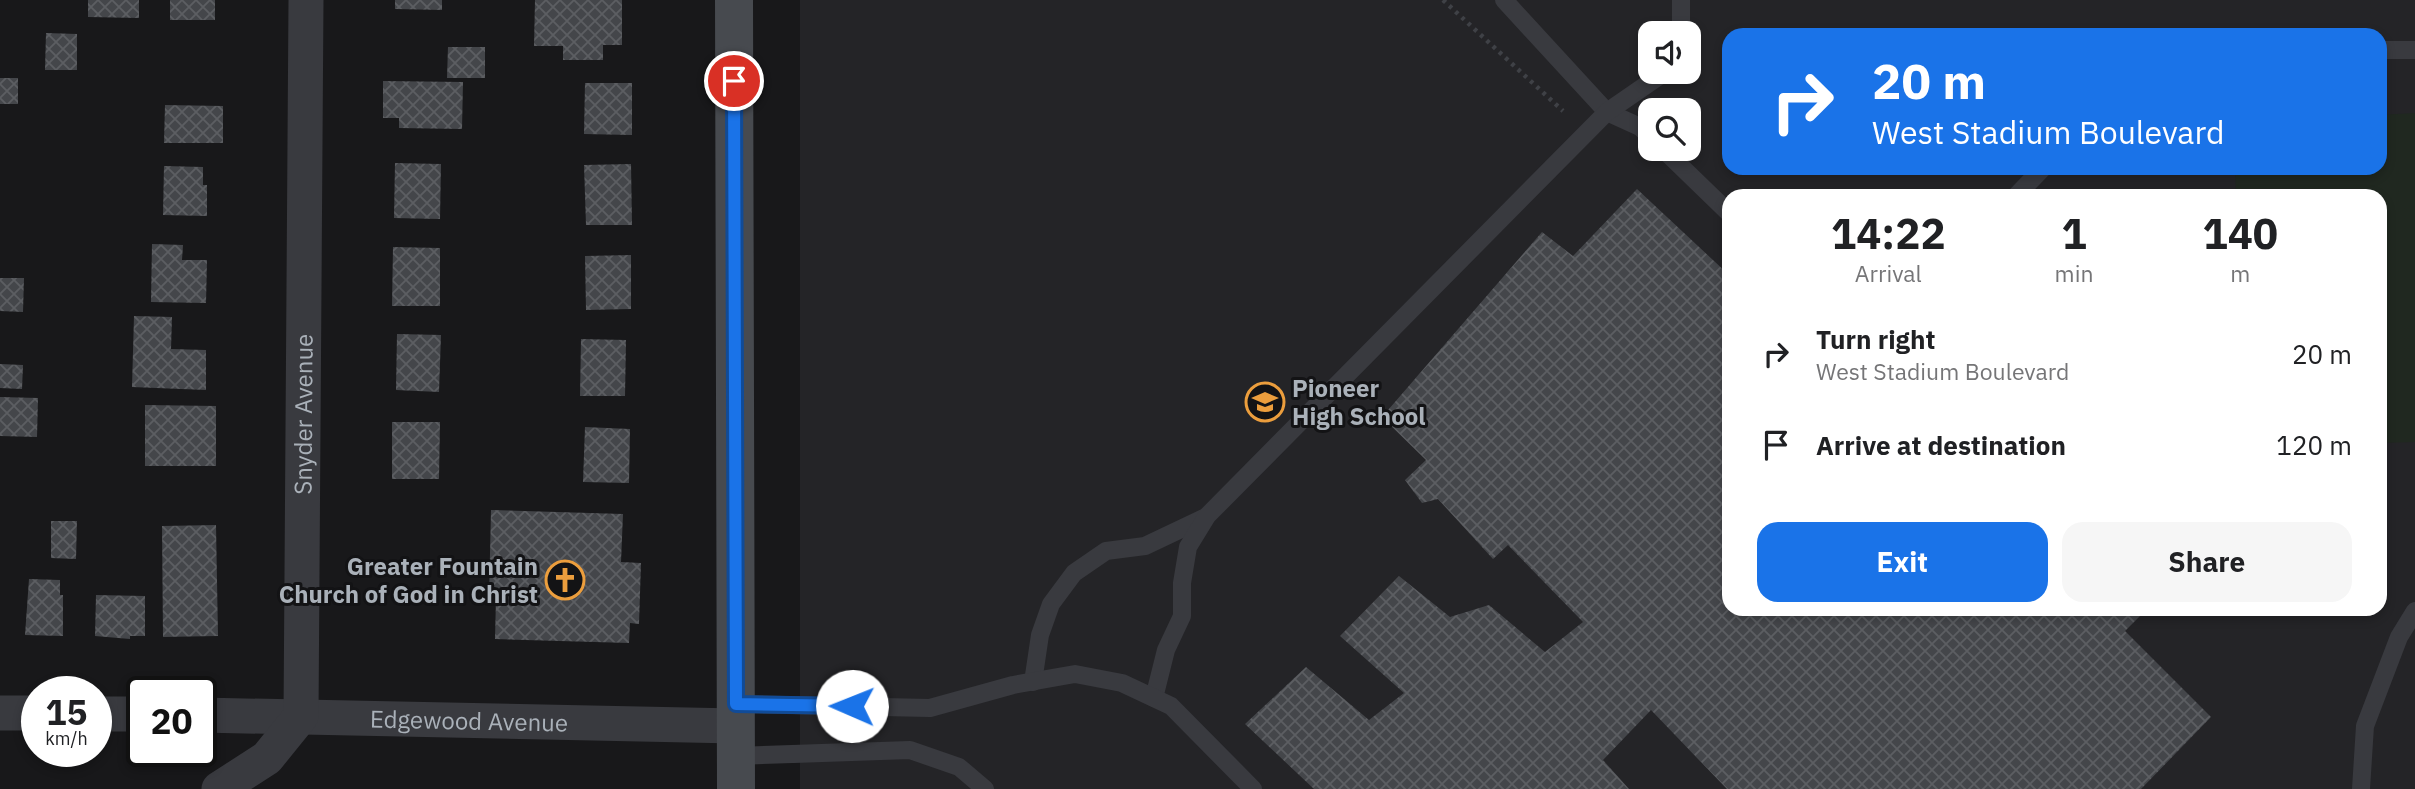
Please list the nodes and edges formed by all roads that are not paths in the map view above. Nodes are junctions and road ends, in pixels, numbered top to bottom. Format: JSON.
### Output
{"nodes":[{"id":1,"x":306,"y":0,"type":"edge"},
{"id":2,"x":734,"y":0,"type":"edge"},
{"id":3,"x":1504,"y":0,"type":"edge"},
{"id":4,"x":1681,"y":0,"type":"edge"},
{"id":5,"x":1681,"y":21,"type":"edge"},
{"id":6,"x":2387,"y":50,"type":"edge"},
{"id":7,"x":2415,"y":50,"type":"edge"},
{"id":8,"x":1648,"y":84,"type":"edge"},
{"id":9,"x":1607,"y":112,"type":"junction"},
{"id":10,"x":1638,"y":126,"type":"edge"},
{"id":11,"x":1675,"y":161,"type":"edge"},
{"id":12,"x":2036,"y":175,"type":"edge"},
{"id":13,"x":2023,"y":189,"type":"edge"},
{"id":14,"x":1722,"y":206,"type":"edge"},
{"id":15,"x":1207,"y":516,"type":"junction"},
{"id":16,"x":2415,"y":611,"type":"edge"},
{"id":17,"x":1033,"y":682,"type":"junction"},
{"id":18,"x":1154,"y":698,"type":"junction"},
{"id":19,"x":0,"y":713,"type":"edge"},
{"id":20,"x":21,"y":713,"type":"edge"},
{"id":21,"x":217,"y":715,"type":"edge"},
{"id":22,"x":301,"y":716,"type":"junction"},
{"id":23,"x":736,"y":744,"type":"edge"},
{"id":24,"x":219,"y":789,"type":"edge"},
{"id":25,"x":985,"y":789,"type":"edge"},
{"id":26,"x":1253,"y":789,"type":"edge"},
{"id":27,"x":2361,"y":789,"type":"edge"}],
"edges":[{"from":1,"to":22,"type":"street","name":"Snyder Avenue"},
{"from":2,"to":23,"type":"main road"},
{"from":3,"to":9,"type":"lane"},
{"from":4,"to":5,"type":"lane"},
{"from":6,"to":7,"type":"lane"},
{"from":8,"to":9,"type":"lane"},
{"from":9,"to":10,"type":"lane"},
{"from":9,"to":15,"type":"lane"},
{"from":11,"to":14,"type":"lane"},
{"from":12,"to":13,"type":"lane"},
{"from":15,"to":17,"type":"lane"},
{"from":15,"to":18,"type":"lane"},
{"from":16,"to":27,"type":"lane"},
{"from":17,"to":18,"type":"lane"},
{"from":17,"to":23,"type":"lane"},
{"from":18,"to":26,"type":"lane"},
{"from":19,"to":20,"type":"street"},
{"from":21,"to":22,"type":"street","name":"Edgewood Avenue"},
{"from":22,"to":23,"type":"street","name":"Edgewood Avenue"},
{"from":22,"to":24,"type":"street"},
{"from":23,"to":25,"type":"lane"}]}
